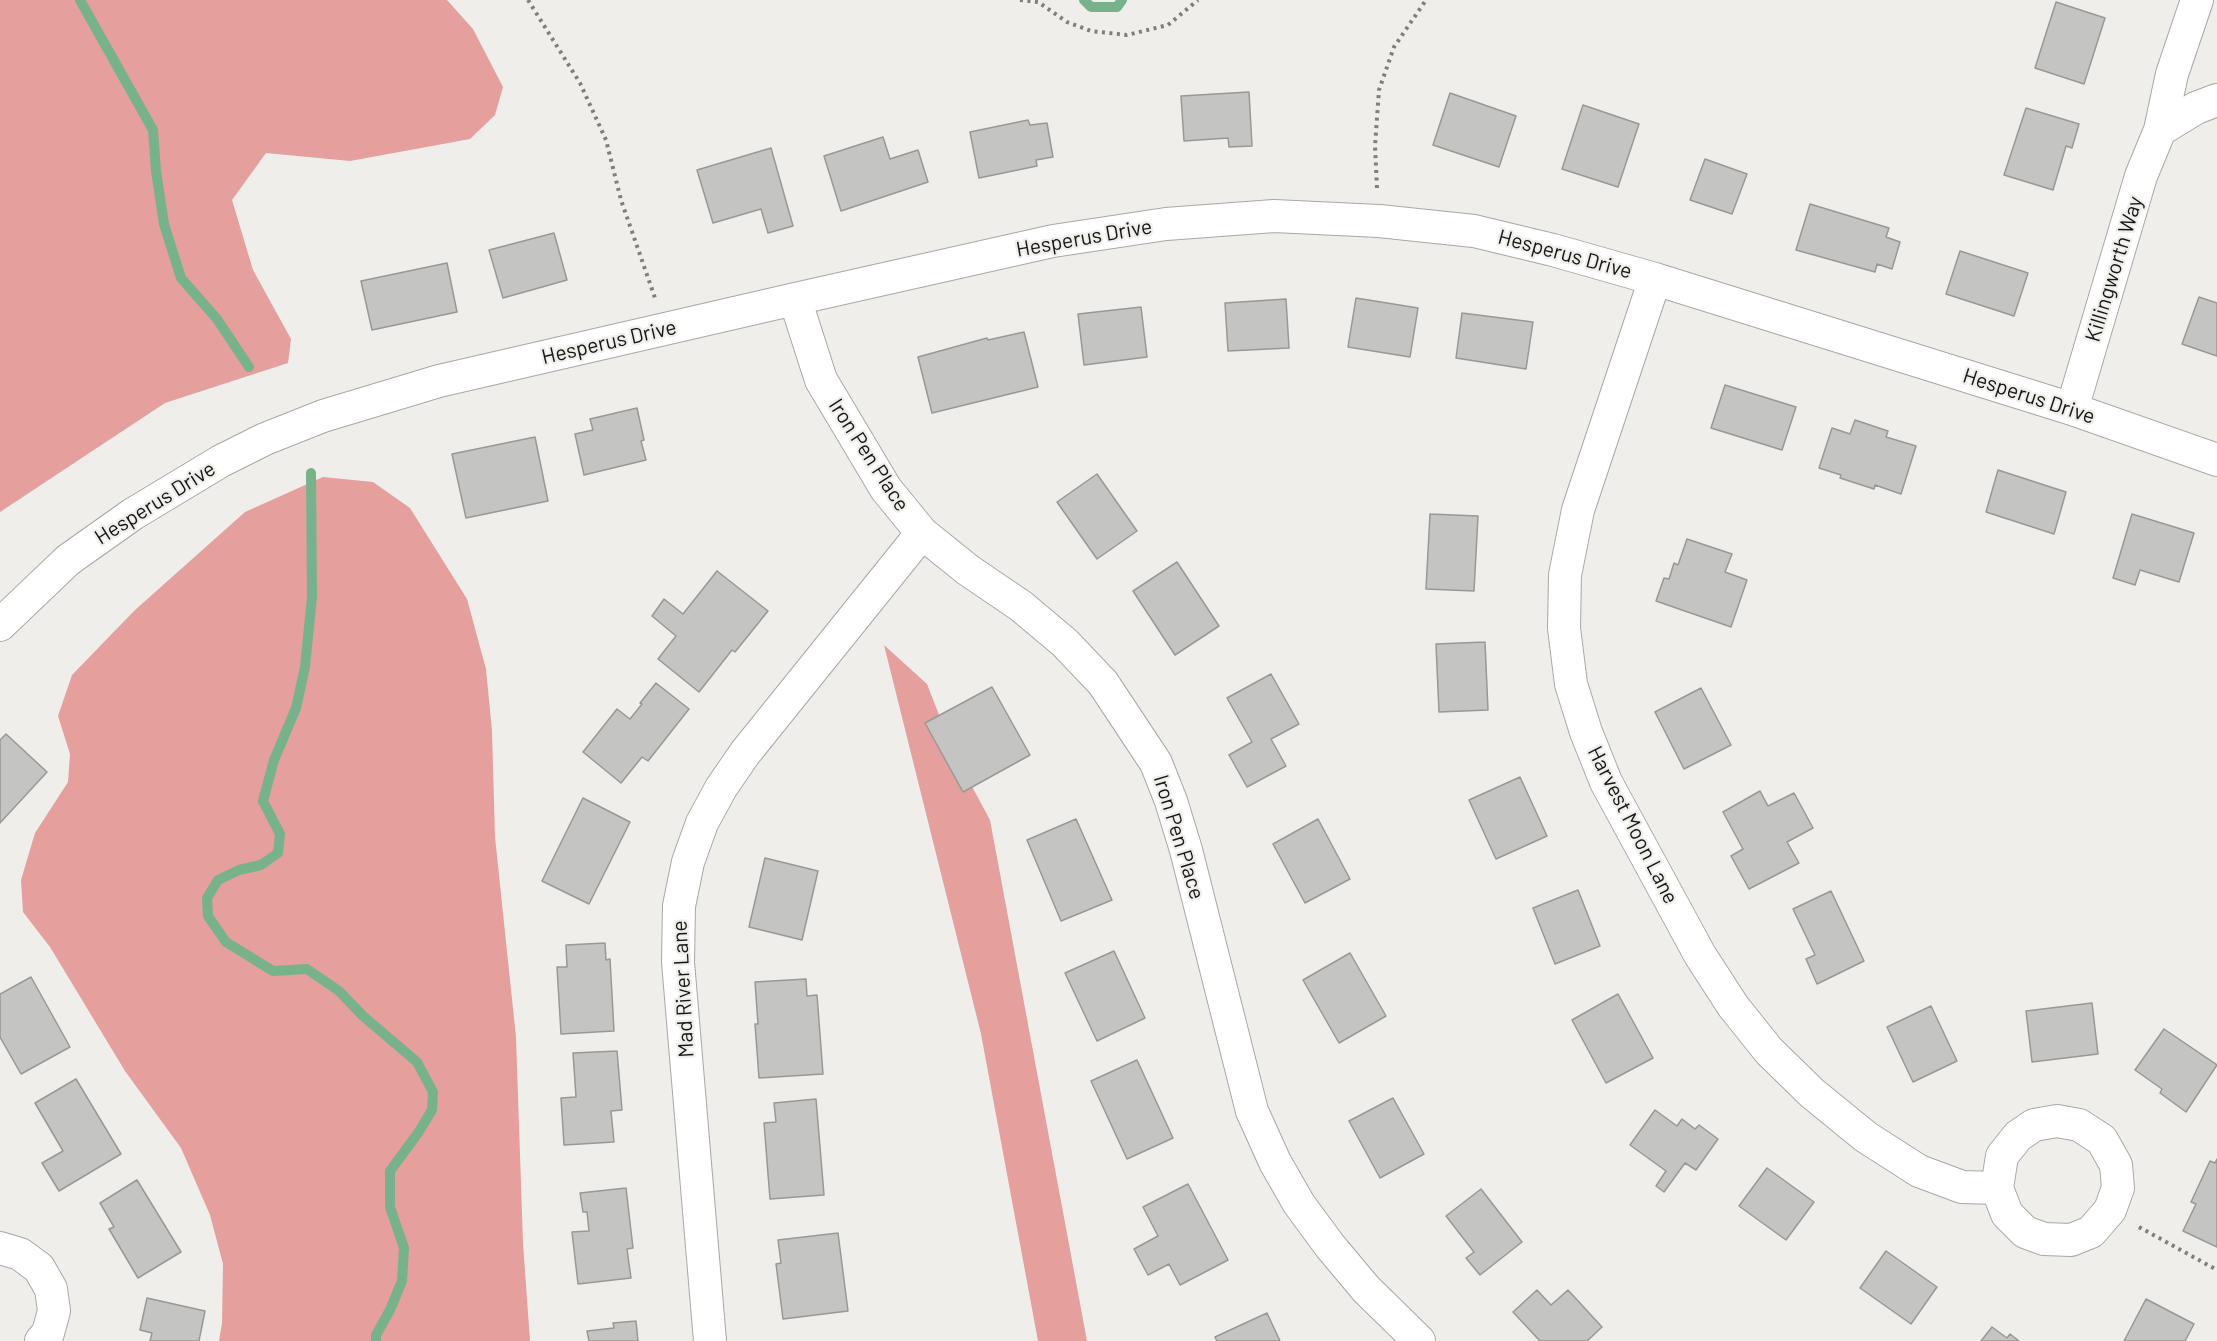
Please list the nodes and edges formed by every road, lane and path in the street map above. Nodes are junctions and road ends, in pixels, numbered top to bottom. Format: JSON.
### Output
{"nodes":[{"id":1,"x":528,"y":0,"type":"edge"},
{"id":2,"x":1020,"y":0,"type":"edge"},
{"id":3,"x":1198,"y":0,"type":"edge"},
{"id":4,"x":1426,"y":0,"type":"edge"},
{"id":5,"x":2197,"y":0,"type":"edge"},
{"id":6,"x":2217,"y":100,"type":"edge"},
{"id":7,"x":2160,"y":130,"type":"junction"},
{"id":8,"x":1378,"y":221,"type":"junction"},
{"id":9,"x":1655,"y":279,"type":"junction"},
{"id":10,"x":795,"y":299,"type":"junction"},
{"id":11,"x":665,"y":329,"type":"junction"},
{"id":12,"x":2072,"y":409,"type":"junction"},
{"id":13,"x":2217,"y":460,"type":"edge"},
{"id":14,"x":922,"y":533,"type":"junction"},
{"id":15,"x":0,"y":625,"type":"edge"},
{"id":16,"x":1997,"y":1188,"type":"junction"},
{"id":17,"x":2110,"y":1210,"type":"junction"},
{"id":18,"x":0,"y":1248,"type":"edge"},
{"id":19,"x":2217,"y":1270,"type":"edge"},
{"id":20,"x":41,"y":1341,"type":"edge"},
{"id":21,"x":710,"y":1341,"type":"edge"},
{"id":22,"x":1419,"y":1341,"type":"edge"}],
"edges":[{"from":1,"to":11,"type":"path"},
{"from":2,"to":3,"type":"path"},
{"from":4,"to":8,"type":"path"},
{"from":5,"to":7,"type":"street","name":"Killingworth Way"},
{"from":6,"to":7,"type":"street"},
{"from":7,"to":12,"type":"street","name":"Killingworth Way"},
{"from":8,"to":9,"type":"street","name":"Hesperus Drive"},
{"from":8,"to":10,"type":"street","name":"Hesperus Drive"},
{"from":9,"to":12,"type":"street","name":"Hesperus Drive"},
{"from":9,"to":16,"type":"street","name":"Harvest Moon Lane"},
{"from":10,"to":11,"type":"street","name":"Hesperus Drive"},
{"from":10,"to":14,"type":"street","name":"Iron Pen Place"},
{"from":11,"to":15,"type":"street","name":"Hesperus Drive"},
{"from":12,"to":13,"type":"street","name":"Hesperus Drive"},
{"from":14,"to":21,"type":"street","name":"Mad River Lane"},
{"from":14,"to":22,"type":"street","name":"Iron Pen Place"},
{"from":16,"to":17,"type":"street"},
{"from":16,"to":17,"type":"street"},
{"from":17,"to":19,"type":"path"},
{"from":18,"to":20,"type":"street"}]}
